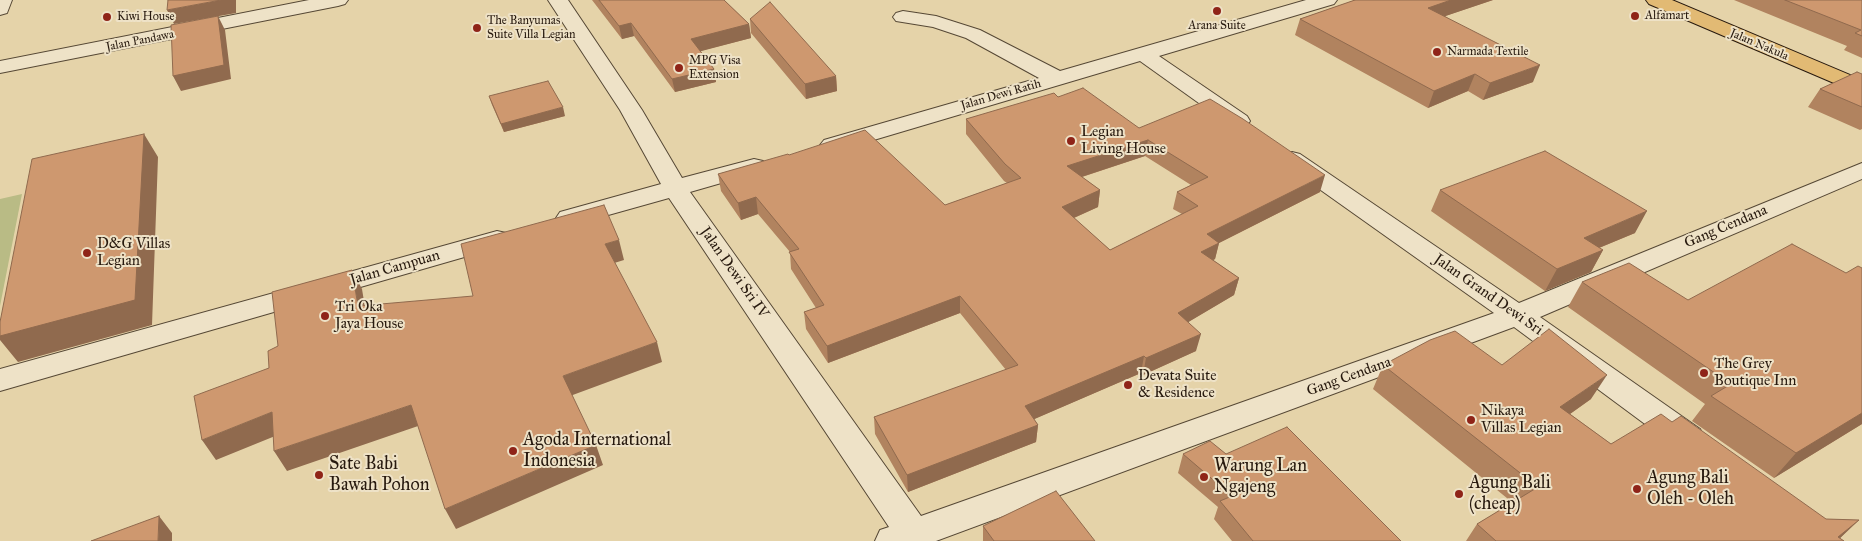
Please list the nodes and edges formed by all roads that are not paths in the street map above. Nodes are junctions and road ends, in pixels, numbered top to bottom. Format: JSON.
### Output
{"nodes":[{"id":1,"x":2,"y":0,"type":"edge"},
{"id":2,"x":338,"y":0,"type":"edge"},
{"id":3,"x":558,"y":0,"type":"edge"},
{"id":4,"x":1327,"y":0,"type":"edge"},
{"id":5,"x":1656,"y":0,"type":"edge"},
{"id":6,"x":0,"y":9,"type":"edge"},
{"id":7,"x":903,"y":17,"type":"dead end"},
{"id":8,"x":1141,"y":53,"type":"junction"},
{"id":9,"x":0,"y":67,"type":"edge"},
{"id":10,"x":1056,"y":78,"type":"junction"},
{"id":11,"x":1862,"y":88,"type":"edge"},
{"id":12,"x":808,"y":152,"type":"edge"},
{"id":13,"x":770,"y":162,"type":"edge"},
{"id":14,"x":1862,"y":170,"type":"edge"},
{"id":15,"x":676,"y":188,"type":"junction"},
{"id":16,"x":1517,"y":315,"type":"junction"},
{"id":17,"x":0,"y":380,"type":"edge"},
{"id":18,"x":1710,"y":454,"type":"edge"},
{"id":19,"x":908,"y":539,"type":"edge"}],
"edges":[{"from":1,"to":6,"type":"street"},
{"from":2,"to":9,"type":"street","name":"Jalan Pandawa"},
{"from":3,"to":15,"type":"street","name":"Jalan Dewi Sri IV"},
{"from":4,"to":8,"type":"street","name":"Jalan Dewi Ratih"},
{"from":5,"to":11,"type":"main road","name":"Jalan Nakula"},
{"from":7,"to":10,"type":"street"},
{"from":8,"to":10,"type":"street","name":"Jalan Dewi Ratih"},
{"from":8,"to":16,"type":"street","name":"Jalan Grand Dewi Sri"},
{"from":10,"to":12,"type":"street","name":"Jalan Dewi Ratih"},
{"from":13,"to":15,"type":"street"},
{"from":14,"to":16,"type":"street","name":"Gang Cendana"},
{"from":15,"to":17,"type":"street","name":"Jalan Campuan"},
{"from":15,"to":19,"type":"street","name":"Jalan Dewi Sri IV"},
{"from":16,"to":18,"type":"street","name":"Jalan Grand Dewi Sri"},
{"from":16,"to":19,"type":"street","name":"Gang Cendana"}]}
